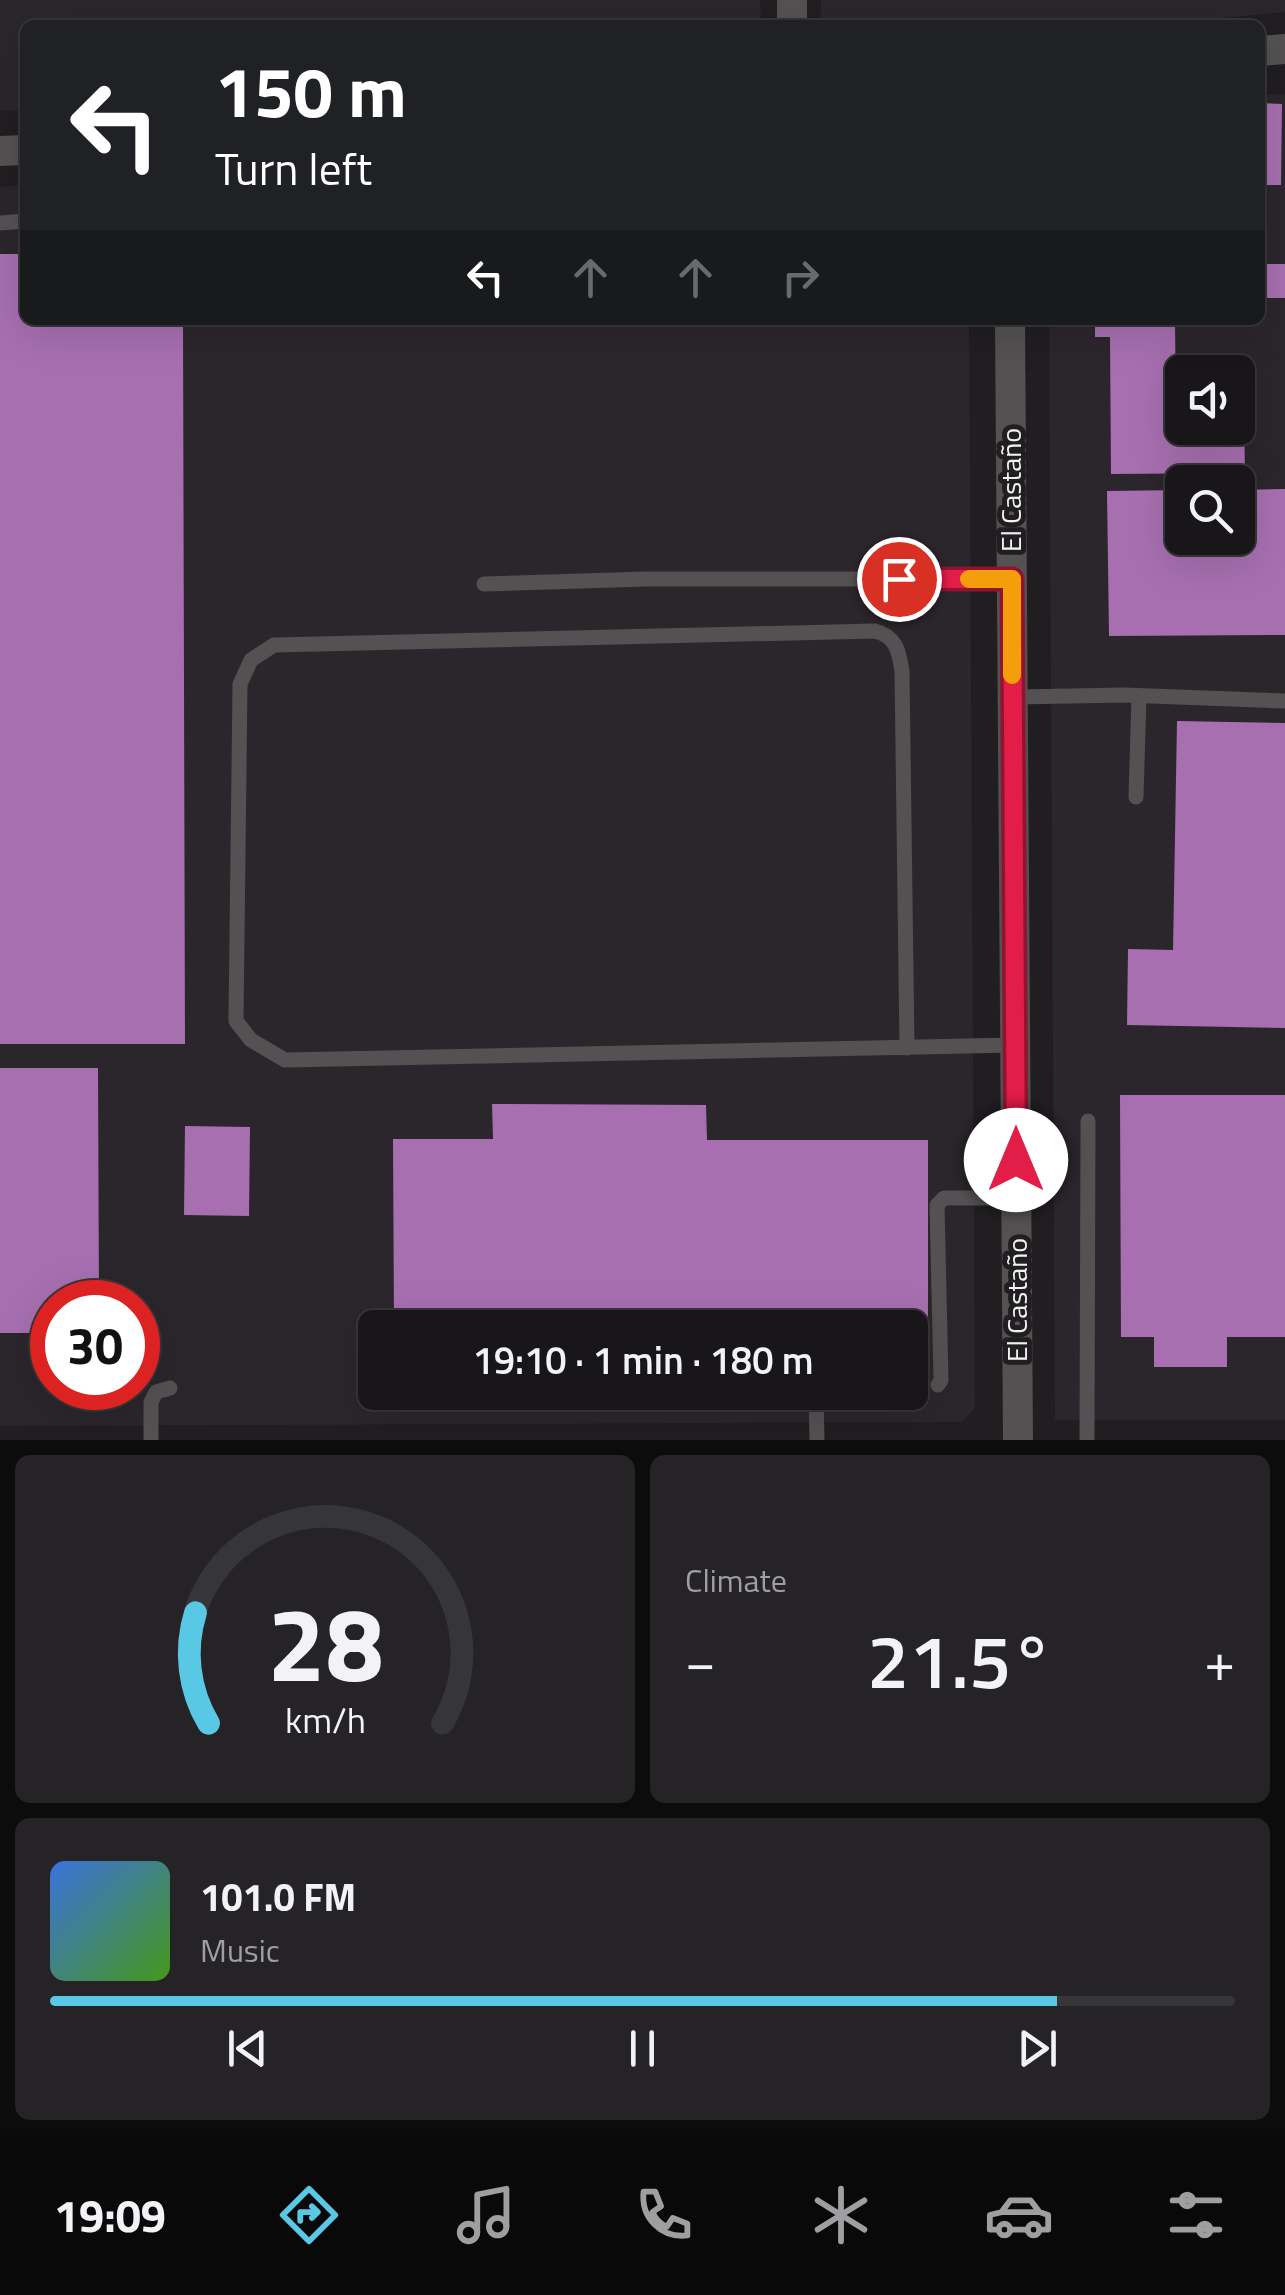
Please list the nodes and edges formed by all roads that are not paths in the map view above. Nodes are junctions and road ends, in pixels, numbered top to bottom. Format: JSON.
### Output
{"nodes":[{"id":1,"x":1010,"y":325,"type":"edge"},
{"id":2,"x":1012,"y":579,"type":"junction"},
{"id":3,"x":484,"y":584,"type":"dead end"},
{"id":4,"x":1139,"y":696,"type":"junction"},
{"id":5,"x":1012,"y":697,"type":"junction"},
{"id":6,"x":1285,"y":700,"type":"edge"},
{"id":7,"x":1136,"y":797,"type":"dead end"},
{"id":8,"x":1015,"y":1045,"type":"junction"},
{"id":9,"x":907,"y":1048,"type":"junction"},
{"id":10,"x":1088,"y":1121,"type":"dead end"},
{"id":11,"x":1016,"y":1198,"type":"junction"},
{"id":12,"x":938,"y":1386,"type":"dead end"},
{"id":13,"x":170,"y":1388,"type":"dead end"},
{"id":14,"x":816,"y":1410,"type":"edge"},
{"id":15,"x":150,"y":1440,"type":"edge"},
{"id":16,"x":817,"y":1440,"type":"edge"},
{"id":17,"x":1018,"y":1440,"type":"edge"},
{"id":18,"x":1087,"y":1440,"type":"edge"}],
"edges":[{"from":1,"to":2,"type":"street","name":"El Castaño"},
{"from":2,"to":3,"type":"lane"},
{"from":2,"to":5,"type":"street","name":"El Castaño"},
{"from":4,"to":5,"type":"lane"},
{"from":4,"to":6,"type":"lane"},
{"from":4,"to":7,"type":"lane"},
{"from":5,"to":8,"type":"street","name":"El Castaño"},
{"from":8,"to":9,"type":"lane"},
{"from":8,"to":11,"type":"street","name":"El Castaño"},
{"from":9,"to":9,"type":"lane"},
{"from":10,"to":18,"type":"lane"},
{"from":11,"to":12,"type":"lane"},
{"from":11,"to":17,"type":"street","name":"El Castaño"},
{"from":13,"to":15,"type":"lane"},
{"from":14,"to":16,"type":"lane"}]}
